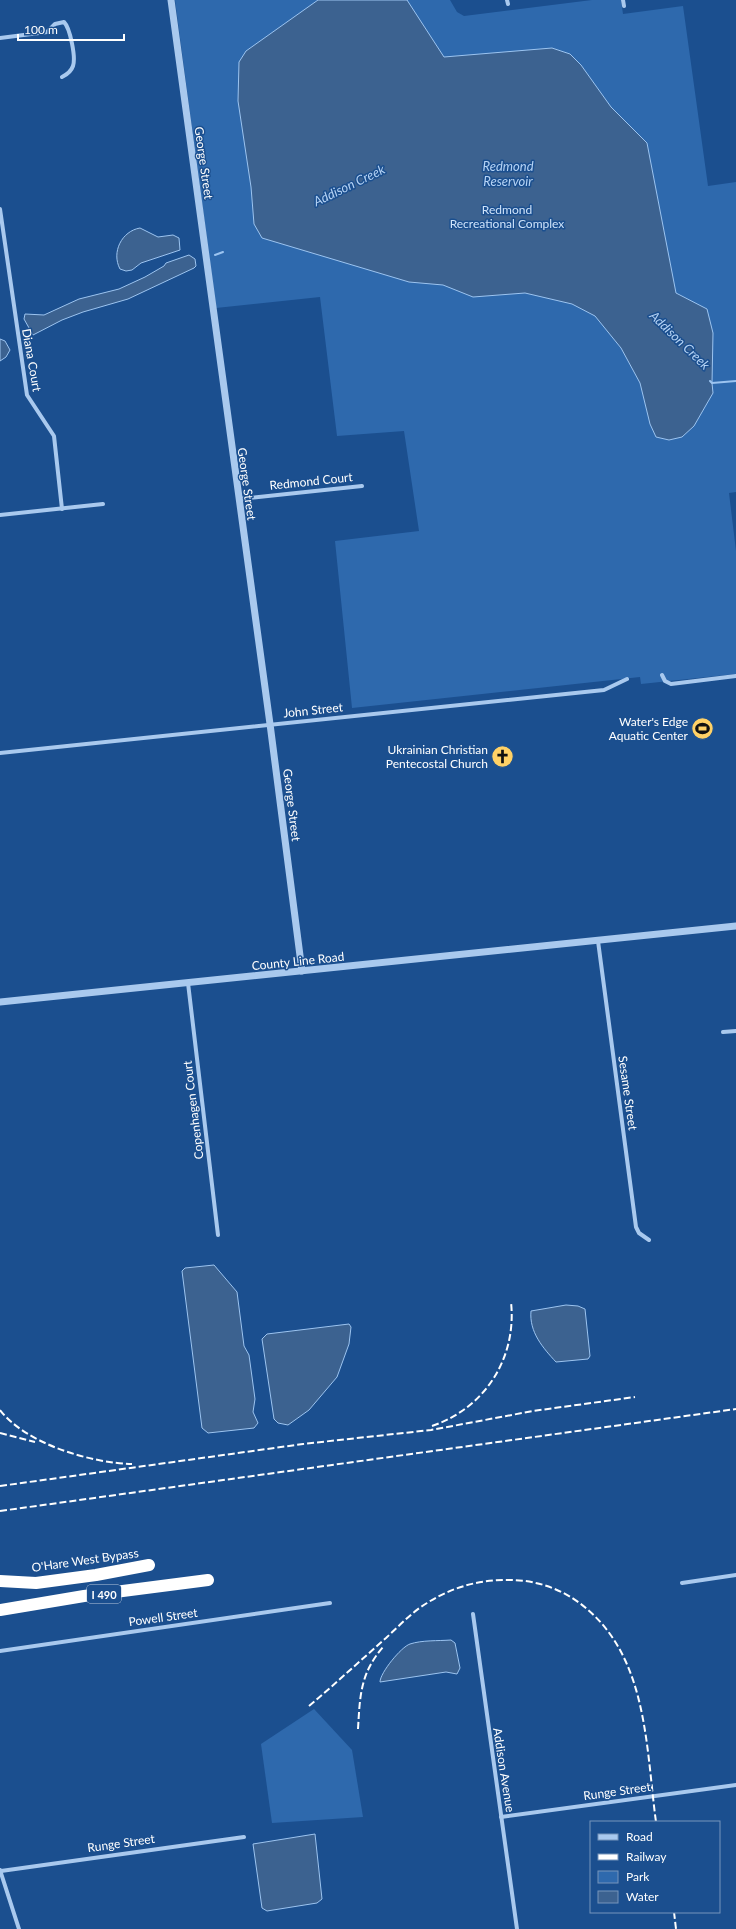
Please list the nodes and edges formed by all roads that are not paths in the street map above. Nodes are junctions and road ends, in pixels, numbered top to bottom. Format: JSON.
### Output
{"nodes":[{"id":1,"x":171,"y":0,"type":"edge"},
{"id":2,"x":623,"y":0,"type":"edge"},
{"id":3,"x":624,"y":6,"type":"dead end"},
{"id":4,"x":0,"y":38,"type":"edge"},
{"id":5,"x":62,"y":77,"type":"dead end"},
{"id":6,"x":0,"y":209,"type":"edge"},
{"id":7,"x":362,"y":486,"type":"dead end"},
{"id":8,"x":238,"y":499,"type":"junction"},
{"id":9,"x":104,"y":504,"type":"dead end"},
{"id":10,"x":62,"y":509,"type":"junction"},
{"id":11,"x":0,"y":515,"type":"edge"},
{"id":12,"x":662,"y":675,"type":"dead end"},
{"id":13,"x":736,"y":676,"type":"edge"},
{"id":14,"x":627,"y":679,"type":"dead end"},
{"id":15,"x":270,"y":724,"type":"junction"},
{"id":16,"x":0,"y":753,"type":"edge"},
{"id":17,"x":736,"y":926,"type":"edge"},
{"id":18,"x":598,"y":942,"type":"junction"},
{"id":19,"x":302,"y":971,"type":"junction"},
{"id":20,"x":188,"y":983,"type":"junction"},
{"id":21,"x":0,"y":1002,"type":"edge"},
{"id":22,"x":736,"y":1031,"type":"edge"},
{"id":23,"x":724,"y":1032,"type":"dead end"},
{"id":24,"x":218,"y":1235,"type":"dead end"},
{"id":25,"x":649,"y":1240,"type":"dead end"},
{"id":26,"x":149,"y":1565,"type":"dead end"},
{"id":27,"x":736,"y":1575,"type":"edge"},
{"id":28,"x":208,"y":1580,"type":"dead end"},
{"id":29,"x":0,"y":1581,"type":"edge"},
{"id":30,"x":682,"y":1583,"type":"dead end"},
{"id":31,"x":330,"y":1603,"type":"dead end"},
{"id":32,"x":0,"y":1610,"type":"edge"},
{"id":33,"x":473,"y":1614,"type":"dead end"},
{"id":34,"x":0,"y":1651,"type":"edge"},
{"id":35,"x":736,"y":1785,"type":"edge"},
{"id":36,"x":501,"y":1817,"type":"junction"},
{"id":37,"x":244,"y":1837,"type":"dead end"},
{"id":38,"x":0,"y":1870,"type":"edge"},
{"id":39,"x":19,"y":1929,"type":"edge"},
{"id":40,"x":517,"y":1929,"type":"edge"}],
"edges":[{"from":1,"to":8,"type":"street","name":"George Street"},
{"from":2,"to":3,"type":"street"},
{"from":4,"to":5,"type":"street"},
{"from":6,"to":10,"type":"street","name":"Diana Court"},
{"from":7,"to":8,"type":"street","name":"Redmond Court"},
{"from":8,"to":15,"type":"street","name":"George Street"},
{"from":9,"to":10,"type":"street"},
{"from":10,"to":11,"type":"street"},
{"from":12,"to":13,"type":"street"},
{"from":14,"to":15,"type":"street","name":"John Street"},
{"from":15,"to":16,"type":"street","name":"John Street"},
{"from":15,"to":19,"type":"street","name":"George Street"},
{"from":17,"to":18,"type":"street","name":"County Line Road"},
{"from":18,"to":19,"type":"street","name":"County Line Road"},
{"from":18,"to":25,"type":"street","name":"Sesame Street"},
{"from":19,"to":20,"type":"street","name":"County Line Road"},
{"from":20,"to":21,"type":"street","name":"County Line Road"},
{"from":20,"to":24,"type":"street","name":"Copenhagen Court"},
{"from":22,"to":23,"type":"street"},
{"from":26,"to":29,"type":"highway","name":"O'Hare West Bypass","number":"I 490"},
{"from":27,"to":30,"type":"street"},
{"from":28,"to":32,"type":"highway","number":"I 490"},
{"from":31,"to":34,"type":"street","name":"Powell Street"},
{"from":33,"to":36,"type":"street","name":"Addison Avenue"},
{"from":35,"to":36,"type":"street","name":"Runge Street"},
{"from":36,"to":40,"type":"street","name":"Addison Avenue"},
{"from":37,"to":38,"type":"street","name":"Runge Street"},
{"from":38,"to":39,"type":"street"}]}
